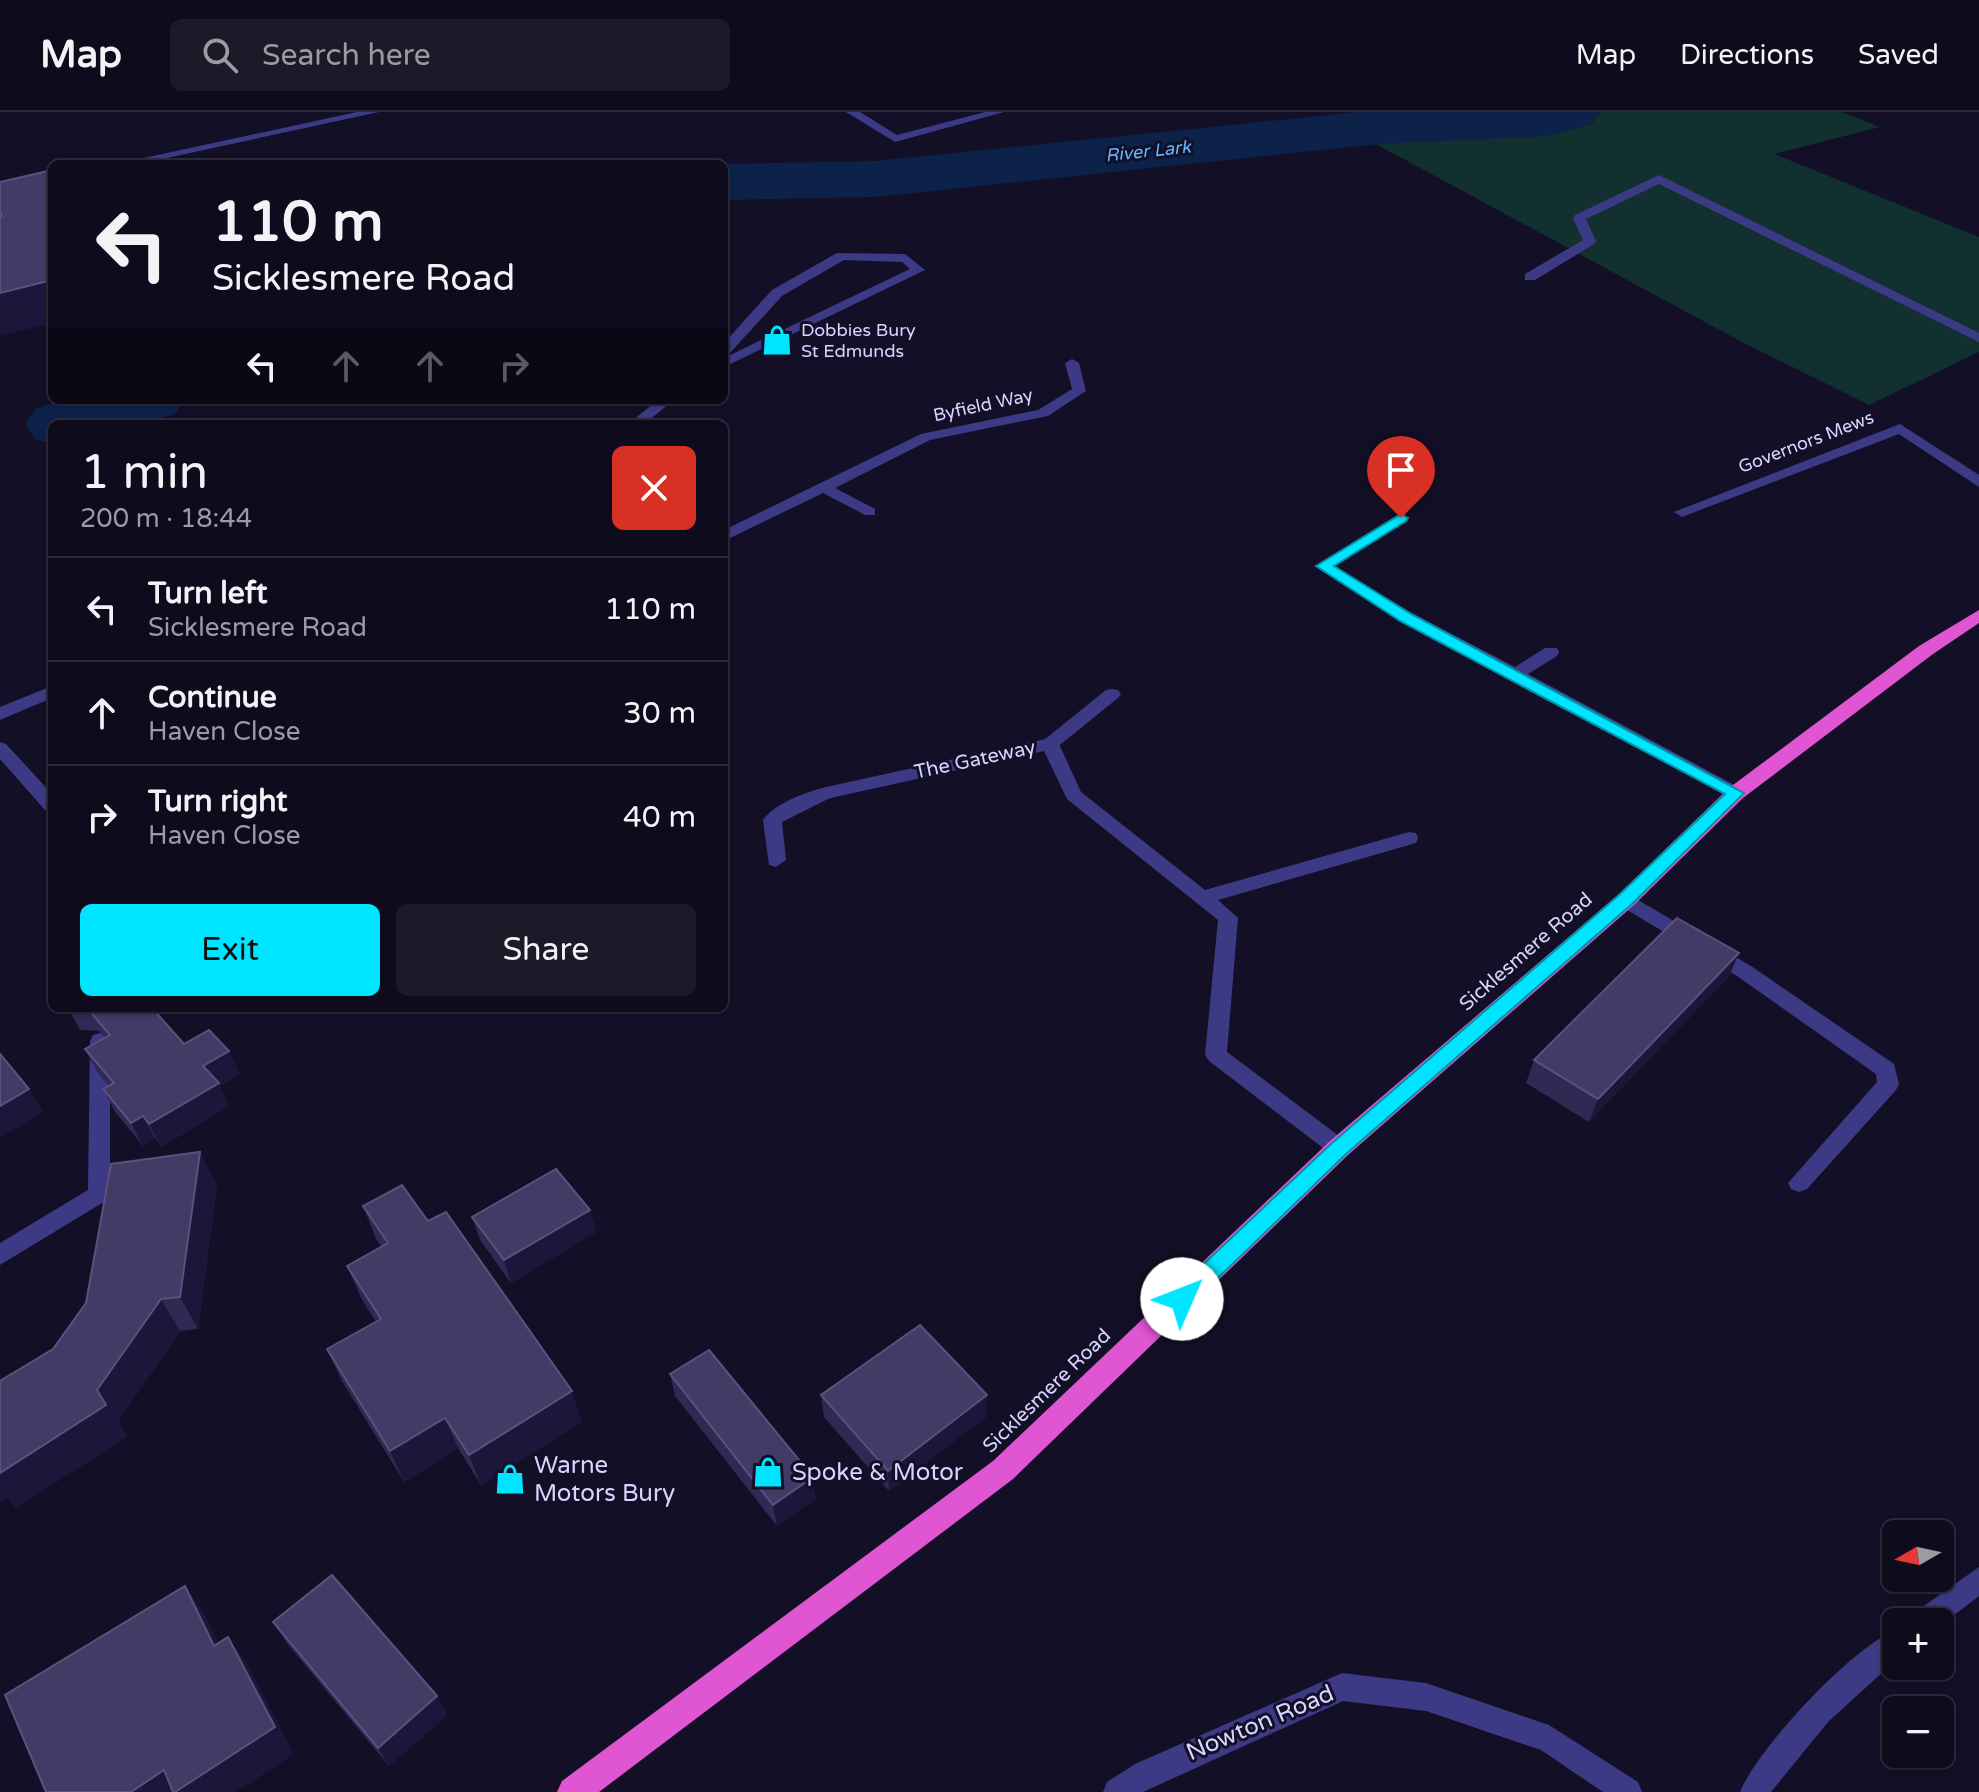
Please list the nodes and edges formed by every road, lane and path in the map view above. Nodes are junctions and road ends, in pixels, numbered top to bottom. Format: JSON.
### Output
{"nodes":[{"id":1,"x":373,"y":112,"type":"edge"},
{"id":2,"x":852,"y":112,"type":"edge"},
{"id":3,"x":998,"y":112,"type":"edge"},
{"id":4,"x":141,"y":160,"type":"edge"},
{"id":5,"x":1530,"y":277,"type":"dead end"},
{"id":6,"x":1979,"y":338,"type":"edge"},
{"id":7,"x":728,"y":347,"type":"edge"},
{"id":8,"x":728,"y":361,"type":"edge"},
{"id":9,"x":1072,"y":363,"type":"dead end"},
{"id":10,"x":662,"y":404,"type":"edge"},
{"id":11,"x":640,"y":420,"type":"edge"},
{"id":12,"x":1979,"y":482,"type":"edge"},
{"id":13,"x":824,"y":488,"type":"junction"},
{"id":14,"x":870,"y":512,"type":"dead end"},
{"id":15,"x":1682,"y":512,"type":"dead end"},
{"id":16,"x":1401,"y":518,"type":"dead end"},
{"id":17,"x":728,"y":534,"type":"edge"},
{"id":18,"x":1979,"y":615,"type":"edge"},
{"id":19,"x":1551,"y":652,"type":"dead end"},
{"id":20,"x":1515,"y":674,"type":"junction"},
{"id":21,"x":48,"y":693,"type":"edge"},
{"id":22,"x":1112,"y":694,"type":"dead end"},
{"id":23,"x":0,"y":714,"type":"edge"},
{"id":24,"x":1050,"y":744,"type":"junction"},
{"id":25,"x":0,"y":748,"type":"edge"},
{"id":26,"x":1736,"y":793,"type":"junction"},
{"id":27,"x":48,"y":802,"type":"edge"},
{"id":28,"x":1409,"y":838,"type":"dead end"},
{"id":29,"x":776,"y":860,"type":"dead end"},
{"id":30,"x":1200,"y":898,"type":"junction"},
{"id":31,"x":1626,"y":900,"type":"junction"},
{"id":32,"x":100,"y":1041,"type":"edge"},
{"id":33,"x":1339,"y":1148,"type":"junction"},
{"id":34,"x":1799,"y":1183,"type":"dead end"},
{"id":35,"x":0,"y":1255,"type":"edge"},
{"id":36,"x":1979,"y":1580,"type":"edge"},
{"id":37,"x":1942,"y":1608,"type":"edge"},
{"id":38,"x":1882,"y":1654,"type":"edge"},
{"id":39,"x":573,"y":1792,"type":"edge"},
{"id":40,"x":1117,"y":1792,"type":"edge"},
{"id":41,"x":1628,"y":1792,"type":"edge"},
{"id":42,"x":1754,"y":1792,"type":"edge"}],
"edges":[{"from":1,"to":4,"type":"street"},
{"from":2,"to":3,"type":"street"},
{"from":5,"to":6,"type":"street"},
{"from":7,"to":8,"type":"street"},
{"from":9,"to":13,"type":"street","name":"Byfield Way"},
{"from":10,"to":11,"type":"street"},
{"from":12,"to":15,"type":"street","name":"Governors Mews"},
{"from":13,"to":14,"type":"street"},
{"from":13,"to":17,"type":"street","name":"Byfield Way"},
{"from":16,"to":20,"type":"street"},
{"from":18,"to":26,"type":"highway","name":"Sicklesmere Road"},
{"from":19,"to":20,"type":"street"},
{"from":20,"to":26,"type":"street"},
{"from":21,"to":23,"type":"street"},
{"from":22,"to":24,"type":"street"},
{"from":24,"to":29,"type":"street","name":"The Gateway"},
{"from":24,"to":30,"type":"street","name":"The Gateway"},
{"from":25,"to":27,"type":"street"},
{"from":26,"to":31,"type":"highway","name":"Sicklesmere Road"},
{"from":28,"to":30,"type":"street"},
{"from":30,"to":33,"type":"street","name":"The Gateway"},
{"from":31,"to":33,"type":"highway","name":"Sicklesmere Road"},
{"from":31,"to":34,"type":"street"},
{"from":32,"to":35,"type":"street"},
{"from":33,"to":39,"type":"highway","name":"Sicklesmere Road"},
{"from":36,"to":37,"type":"street"},
{"from":38,"to":42,"type":"street"},
{"from":40,"to":41,"type":"street","name":"Nowton Road"}]}
